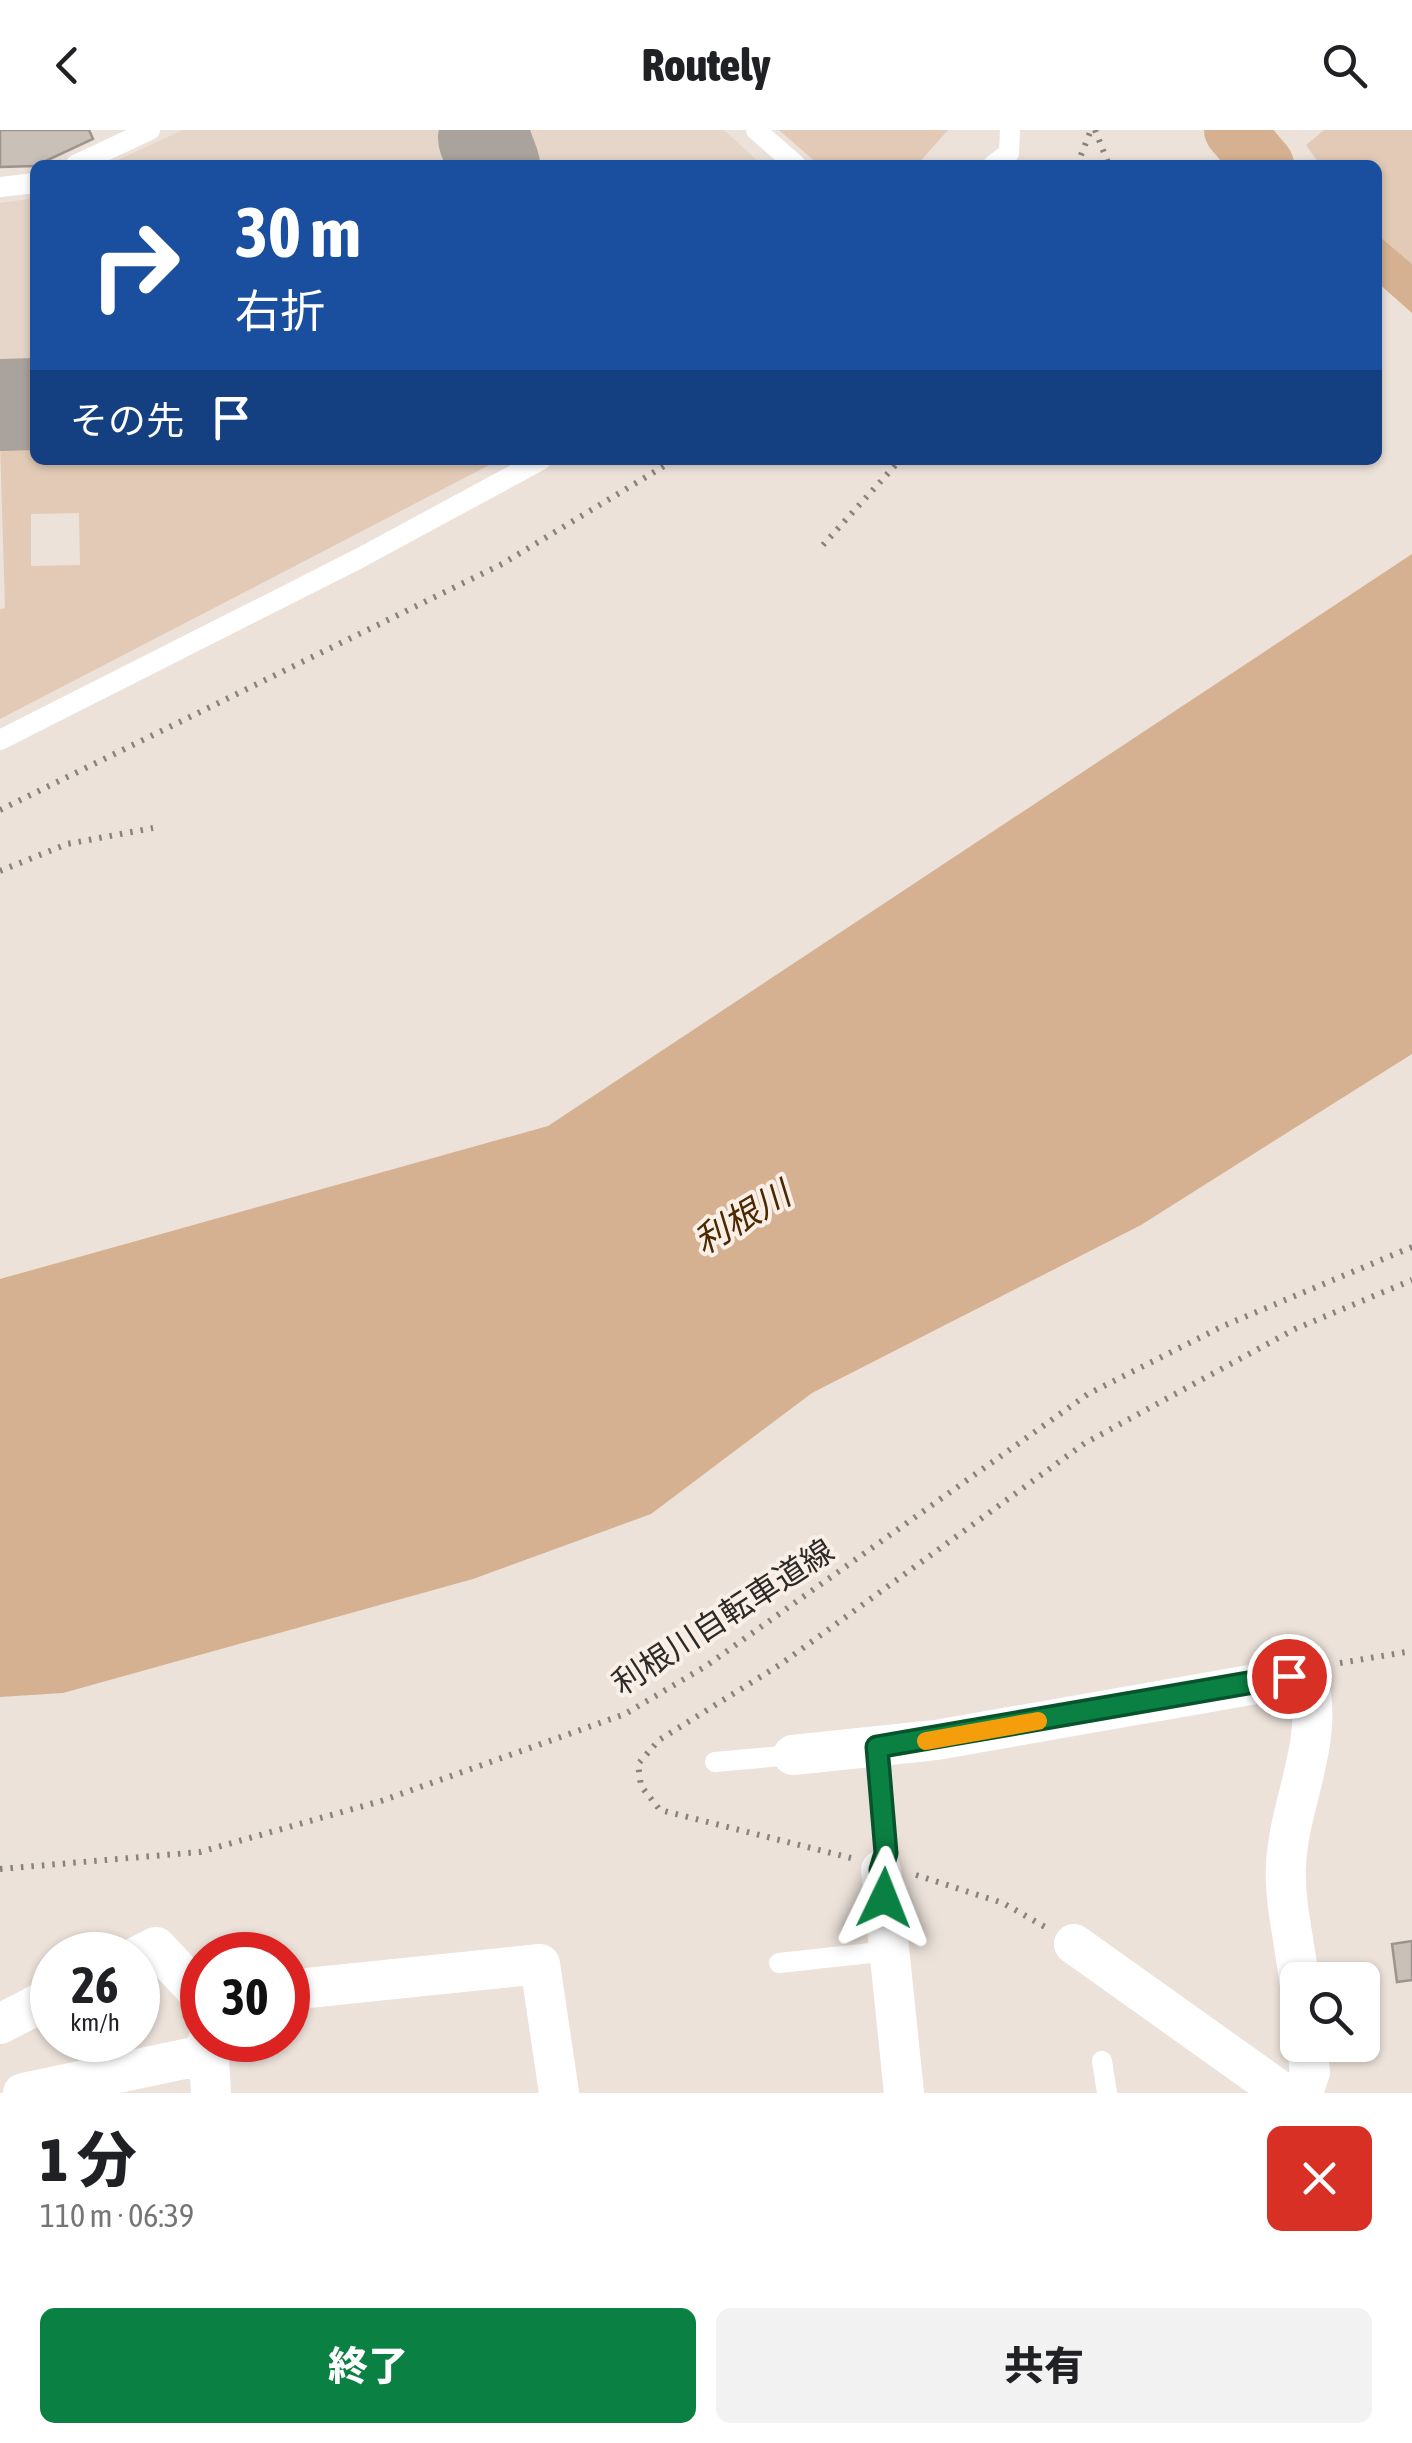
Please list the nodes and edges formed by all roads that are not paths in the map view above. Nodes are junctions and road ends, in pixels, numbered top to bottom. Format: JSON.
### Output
{"nodes":[{"id":1,"x":150,"y":130,"type":"edge"},
{"id":2,"x":756,"y":130,"type":"edge"},
{"id":3,"x":1010,"y":130,"type":"edge"},
{"id":4,"x":86,"y":160,"type":"edge"},
{"id":5,"x":790,"y":160,"type":"edge"},
{"id":6,"x":1000,"y":160,"type":"edge"},
{"id":7,"x":30,"y":184,"type":"edge"},
{"id":8,"x":0,"y":187,"type":"edge"},
{"id":9,"x":531,"y":465,"type":"edge"},
{"id":10,"x":0,"y":740,"type":"edge"},
{"id":11,"x":877,"y":1747,"type":"junction"},
{"id":12,"x":793,"y":1756,"type":"joint"},
{"id":13,"x":715,"y":1762,"type":"dead end"},
{"id":14,"x":881,"y":1870,"type":"joint"},
{"id":15,"x":1074,"y":1944,"type":"road end"},
{"id":16,"x":160,"y":1951,"type":"edge"},
{"id":17,"x":889,"y":1951,"type":"junction"},
{"id":18,"x":1298,"y":1962,"type":"edge"},
{"id":19,"x":779,"y":1963,"type":"dead end"},
{"id":20,"x":180,"y":1973,"type":"edge"},
{"id":21,"x":310,"y":1988,"type":"edge"},
{"id":22,"x":30,"y":2008,"type":"edge"},
{"id":23,"x":0,"y":2024,"type":"edge"},
{"id":24,"x":1102,"y":2061,"type":"dead end"},
{"id":25,"x":209,"y":2062,"type":"edge"},
{"id":26,"x":1309,"y":2062,"type":"edge"},
{"id":27,"x":24,"y":2093,"type":"edge"},
{"id":28,"x":559,"y":2093,"type":"edge"},
{"id":29,"x":904,"y":2093,"type":"edge"},
{"id":30,"x":1107,"y":2093,"type":"edge"},
{"id":31,"x":1283,"y":2093,"type":"edge"},
{"id":32,"x":1303,"y":2093,"type":"edge"}],
"edges":[{"from":1,"to":4,"type":"lane"},
{"from":2,"to":5,"type":"lane"},
{"from":3,"to":6,"type":"lane"},
{"from":7,"to":8,"type":"lane"},
{"from":9,"to":10,"type":"lane"},
{"from":11,"to":12,"type":"street"},
{"from":11,"to":14,"type":"lane"},
{"from":11,"to":18,"type":"street"},
{"from":12,"to":13,"type":"lane"},
{"from":14,"to":17,"type":"street"},
{"from":15,"to":31,"type":"street"},
{"from":16,"to":20,"type":"street"},
{"from":17,"to":19,"type":"lane"},
{"from":17,"to":29,"type":"street"},
{"from":21,"to":28,"type":"street"},
{"from":22,"to":23,"type":"street"},
{"from":24,"to":30,"type":"lane"},
{"from":25,"to":27,"type":"street"},
{"from":26,"to":32,"type":"street"}]}
